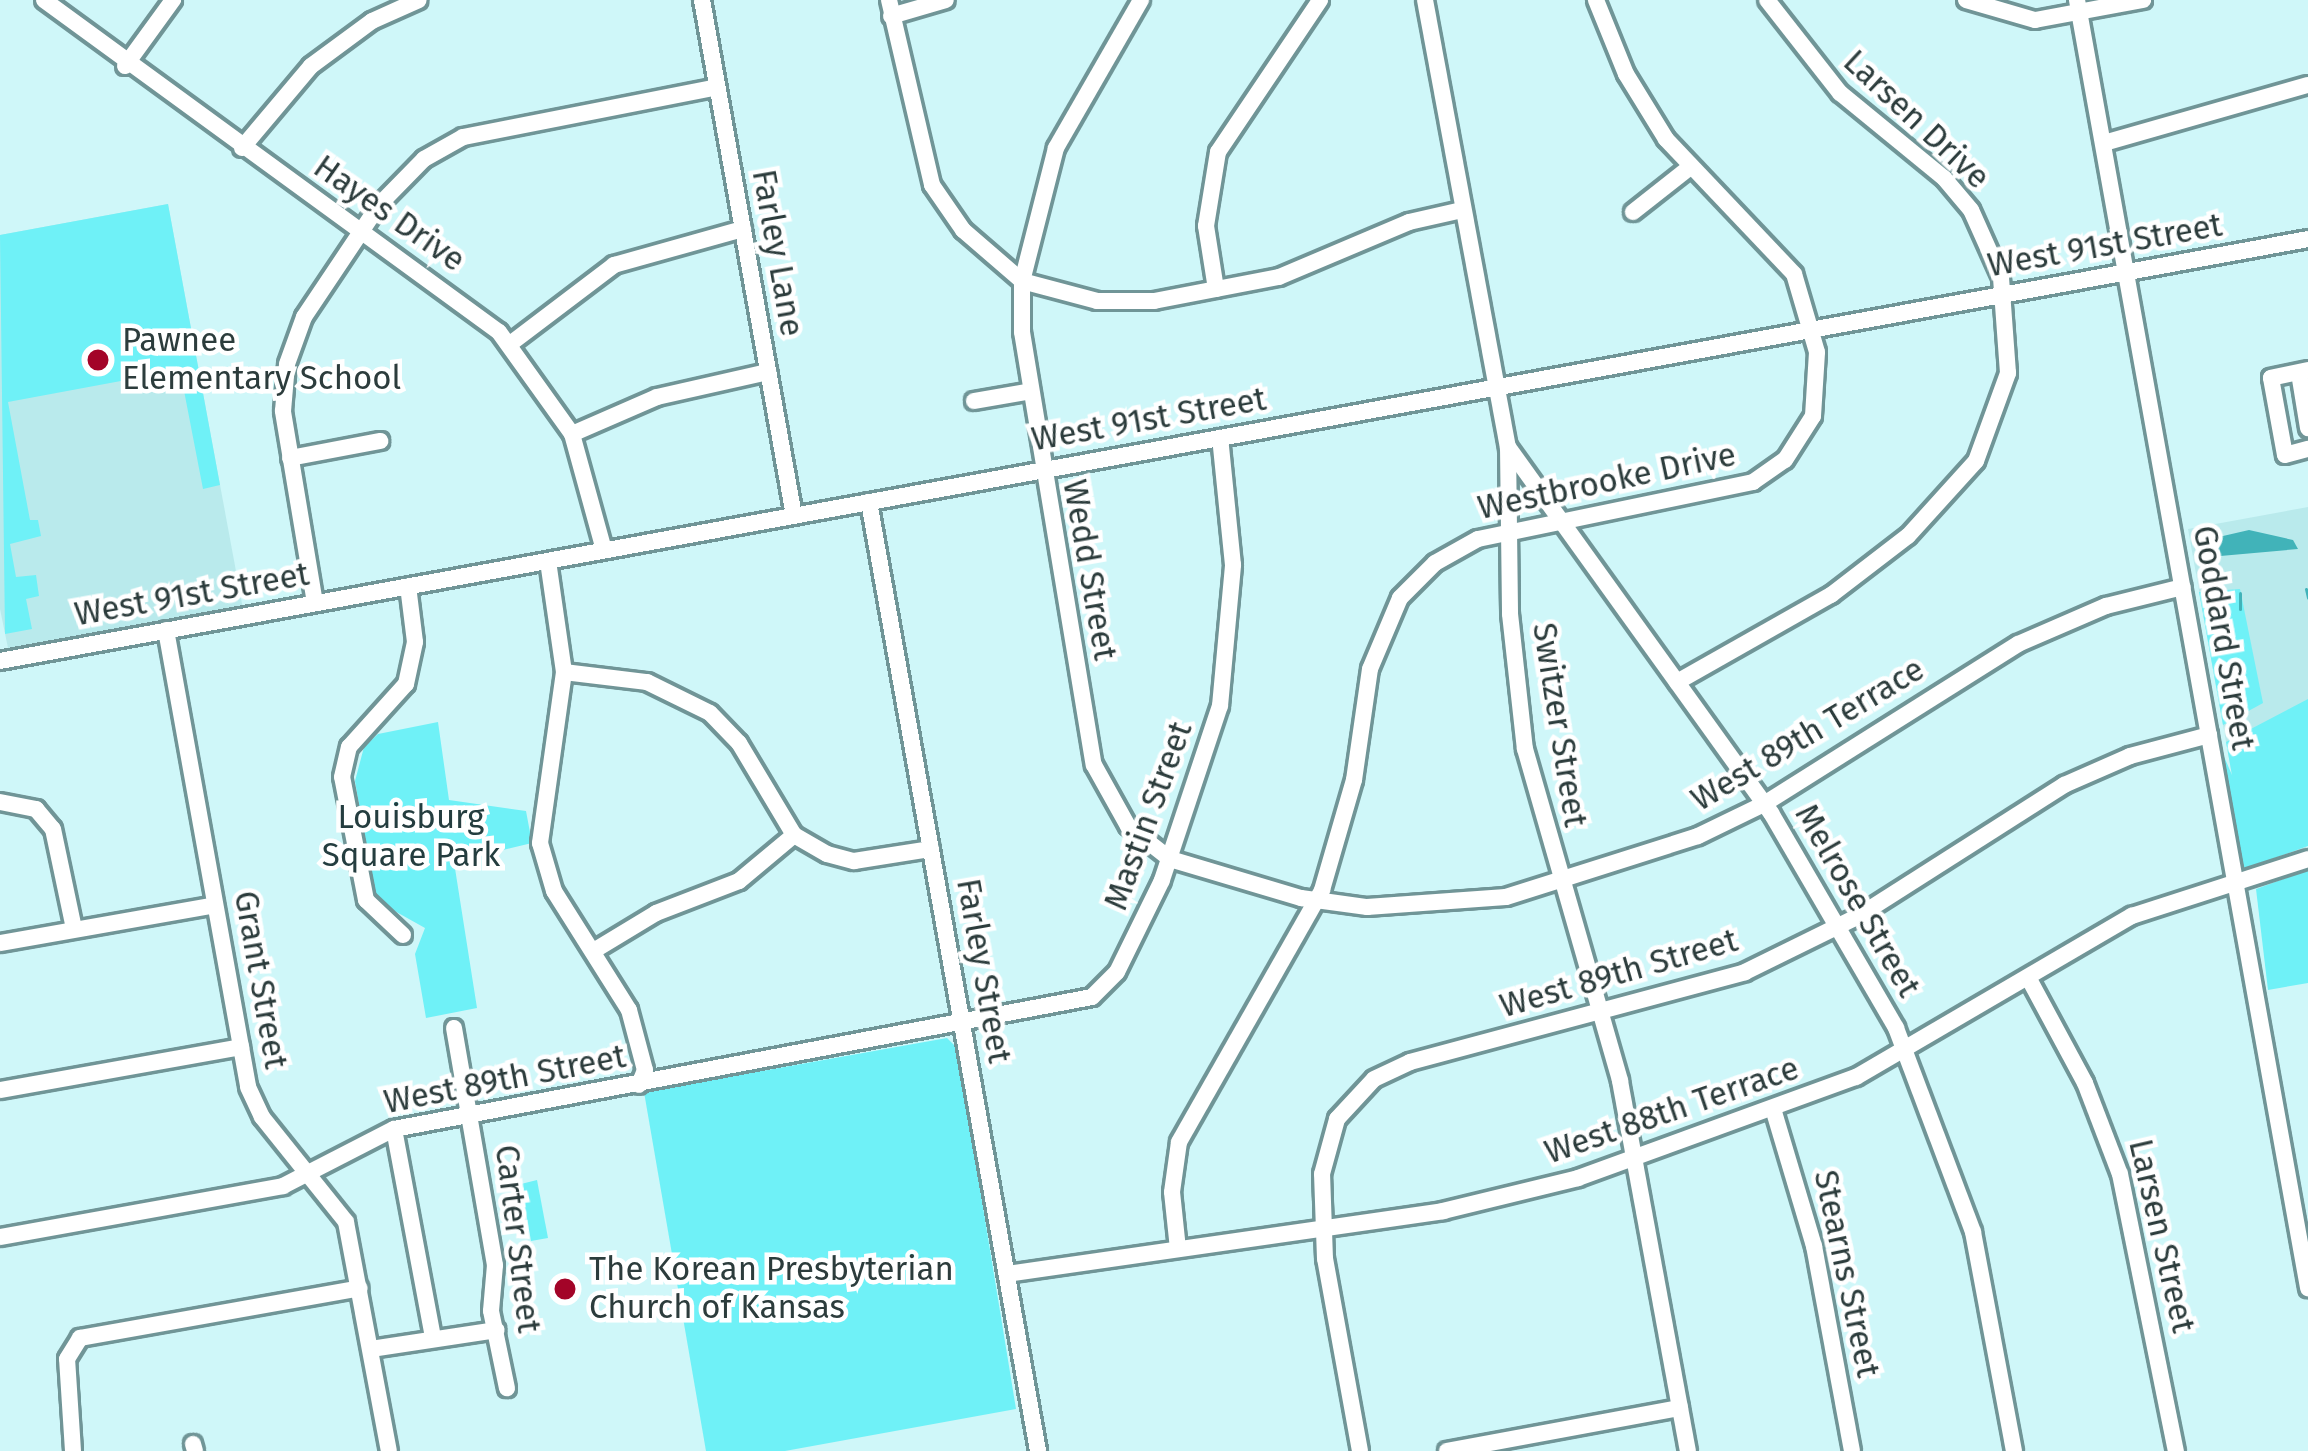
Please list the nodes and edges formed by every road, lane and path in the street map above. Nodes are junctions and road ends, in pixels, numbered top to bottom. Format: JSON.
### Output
{"nodes":[{"id":1,"x":44,"y":0,"type":"edge"},
{"id":2,"x":173,"y":0,"type":"edge"},
{"id":3,"x":419,"y":0,"type":"edge"},
{"id":4,"x":702,"y":0,"type":"edge"},
{"id":5,"x":946,"y":0,"type":"edge"},
{"id":6,"x":1141,"y":0,"type":"edge"},
{"id":7,"x":1320,"y":0,"type":"edge"},
{"id":8,"x":1425,"y":0,"type":"edge"},
{"id":9,"x":1595,"y":0,"type":"edge"},
{"id":10,"x":1767,"y":0,"type":"edge"},
{"id":11,"x":1966,"y":0,"type":"edge"},
{"id":12,"x":2143,"y":0,"type":"edge"},
{"id":13,"x":2078,"y":7,"type":"edge"},
{"id":14,"x":890,"y":8,"type":"edge"},
{"id":15,"x":125,"y":66,"type":"junction"},
{"id":16,"x":2308,"y":85,"type":"edge"},
{"id":17,"x":717,"y":87,"type":"junction"},
{"id":18,"x":2104,"y":143,"type":"junction"},
{"id":19,"x":242,"y":148,"type":"junction"},
{"id":20,"x":1689,"y":168,"type":"junction"},
{"id":21,"x":1462,"y":210,"type":"junction"},
{"id":22,"x":1633,"y":212,"type":"dead end"},
{"id":23,"x":743,"y":229,"type":"junction"},
{"id":24,"x":362,"y":231,"type":"junction"},
{"id":25,"x":2308,"y":239,"type":"edge"},
{"id":26,"x":2126,"y":273,"type":"junction"},
{"id":27,"x":1022,"y":280,"type":"junction"},
{"id":28,"x":1216,"y":289,"type":"junction"},
{"id":29,"x":2004,"y":295,"type":"junction"},
{"id":30,"x":1811,"y":330,"type":"junction"},
{"id":31,"x":510,"y":344,"type":"junction"},
{"id":32,"x":769,"y":372,"type":"junction"},
{"id":33,"x":2303,"y":372,"type":"edge"},
{"id":34,"x":1496,"y":388,"type":"junction"},
{"id":35,"x":1026,"y":392,"type":"junction"},
{"id":36,"x":974,"y":401,"type":"dead end"},
{"id":37,"x":2308,"y":428,"type":"edge"},
{"id":38,"x":572,"y":434,"type":"junction"},
{"id":39,"x":1220,"y":438,"type":"junction"},
{"id":40,"x":380,"y":441,"type":"dead end"},
{"id":41,"x":1508,"y":448,"type":"junction"},
{"id":42,"x":2308,"y":449,"type":"edge"},
{"id":43,"x":290,"y":458,"type":"junction"},
{"id":44,"x":1041,"y":471,"type":"junction"},
{"id":45,"x":869,"y":502,"type":"junction"},
{"id":46,"x":794,"y":516,"type":"junction"},
{"id":47,"x":1560,"y":522,"type":"junction"},
{"id":48,"x":1508,"y":531,"type":"junction"},
{"id":49,"x":604,"y":550,"type":"junction"},
{"id":50,"x":548,"y":561,"type":"junction"},
{"id":51,"x":408,"y":586,"type":"junction"},
{"id":52,"x":2183,"y":587,"type":"junction"},
{"id":53,"x":315,"y":603,"type":"junction"},
{"id":54,"x":166,"y":631,"type":"junction"},
{"id":55,"x":0,"y":661,"type":"edge"},
{"id":56,"x":564,"y":671,"type":"junction"},
{"id":57,"x":1676,"y":682,"type":"junction"},
{"id":58,"x":2210,"y":735,"type":"junction"},
{"id":59,"x":0,"y":802,"type":"edge"},
{"id":60,"x":1764,"y":804,"type":"junction"},
{"id":61,"x":794,"y":835,"type":"junction"},
{"id":62,"x":931,"y":849,"type":"junction"},
{"id":63,"x":2308,"y":859,"type":"edge"},
{"id":64,"x":1170,"y":860,"type":"junction"},
{"id":65,"x":1558,"y":882,"type":"junction"},
{"id":66,"x":2236,"y":882,"type":"junction"},
{"id":67,"x":1317,"y":900,"type":"junction"},
{"id":68,"x":215,"y":905,"type":"junction"},
{"id":69,"x":1841,"y":926,"type":"junction"},
{"id":70,"x":74,"y":929,"type":"junction"},
{"id":71,"x":403,"y":935,"type":"dead end"},
{"id":72,"x":0,"y":943,"type":"edge"},
{"id":73,"x":595,"y":950,"type":"junction"},
{"id":74,"x":2029,"y":980,"type":"junction"},
{"id":75,"x":1603,"y":1014,"type":"junction"},
{"id":76,"x":963,"y":1027,"type":"junction"},
{"id":77,"x":454,"y":1028,"type":"dead end"},
{"id":78,"x":241,"y":1047,"type":"junction"},
{"id":79,"x":1906,"y":1052,"type":"junction"},
{"id":80,"x":639,"y":1085,"type":"junction"},
{"id":81,"x":0,"y":1090,"type":"edge"},
{"id":82,"x":1774,"y":1112,"type":"junction"},
{"id":83,"x":469,"y":1116,"type":"junction"},
{"id":84,"x":394,"y":1129,"type":"junction"},
{"id":85,"x":1635,"y":1159,"type":"junction"},
{"id":86,"x":310,"y":1174,"type":"junction"},
{"id":87,"x":1323,"y":1228,"type":"junction"},
{"id":88,"x":0,"y":1237,"type":"edge"},
{"id":89,"x":1178,"y":1249,"type":"junction"},
{"id":90,"x":1006,"y":1274,"type":"junction"},
{"id":91,"x":360,"y":1288,"type":"junction"},
{"id":92,"x":2308,"y":1288,"type":"edge"},
{"id":93,"x":497,"y":1330,"type":"junction"},
{"id":94,"x":433,"y":1337,"type":"junction"},
{"id":95,"x":371,"y":1349,"type":"junction"},
{"id":96,"x":507,"y":1388,"type":"dead end"},
{"id":97,"x":1680,"y":1408,"type":"junction"},
{"id":98,"x":73,"y":1451,"type":"edge"},
{"id":99,"x":389,"y":1451,"type":"edge"},
{"id":100,"x":1038,"y":1451,"type":"edge"},
{"id":101,"x":1360,"y":1451,"type":"edge"},
{"id":102,"x":1447,"y":1451,"type":"edge"},
{"id":103,"x":1688,"y":1451,"type":"edge"},
{"id":104,"x":1852,"y":1451,"type":"edge"},
{"id":105,"x":2014,"y":1451,"type":"edge"},
{"id":106,"x":2176,"y":1451,"type":"edge"}],
"edges":[{"from":1,"to":15,"type":"street","name":"Hayes Drive"},
{"from":2,"to":15,"type":"street"},
{"from":3,"to":19,"type":"street"},
{"from":4,"to":17,"type":"street","name":"Farley Lane"},
{"from":5,"to":14,"type":"street"},
{"from":6,"to":27,"type":"street","name":"Wedd Street"},
{"from":7,"to":28,"type":"street"},
{"from":8,"to":21,"type":"street","name":"Switzer Street"},
{"from":9,"to":20,"type":"street","name":"Westbrooke Drive"},
{"from":10,"to":29,"type":"street","name":"Larsen Drive"},
{"from":11,"to":13,"type":"street"},
{"from":12,"to":13,"type":"street"},
{"from":13,"to":18,"type":"street","name":"Goddard Street"},
{"from":14,"to":27,"type":"street"},
{"from":15,"to":19,"type":"street","name":"Hayes Drive"},
{"from":16,"to":18,"type":"street"},
{"from":17,"to":23,"type":"street","name":"Farley Lane"},
{"from":17,"to":24,"type":"street"},
{"from":18,"to":26,"type":"street","name":"Goddard Street"},
{"from":19,"to":24,"type":"street","name":"Hayes Drive"},
{"from":20,"to":22,"type":"street"},
{"from":20,"to":30,"type":"street","name":"Westbrooke Drive"},
{"from":21,"to":28,"type":"street"},
{"from":21,"to":34,"type":"street","name":"Switzer Street"},
{"from":23,"to":31,"type":"street"},
{"from":23,"to":32,"type":"street","name":"Farley Lane"},
{"from":24,"to":31,"type":"street","name":"Hayes Drive"},
{"from":24,"to":43,"type":"street"},
{"from":25,"to":26,"type":"street","name":"West 91st Street"},
{"from":26,"to":29,"type":"street","name":"West 91st Street"},
{"from":26,"to":52,"type":"street","name":"Goddard Street"},
{"from":27,"to":28,"type":"street"},
{"from":27,"to":35,"type":"street","name":"Wedd Street"},
{"from":29,"to":30,"type":"street","name":"West 91st Street"},
{"from":29,"to":57,"type":"street","name":"Larsen Drive"},
{"from":30,"to":34,"type":"street","name":"West 91st Street"},
{"from":30,"to":47,"type":"street","name":"Westbrooke Drive"},
{"from":31,"to":38,"type":"street","name":"Hayes Drive"},
{"from":32,"to":38,"type":"street"},
{"from":32,"to":46,"type":"street","name":"Farley Lane"},
{"from":33,"to":37,"type":"street"},
{"from":33,"to":42,"type":"street"},
{"from":34,"to":39,"type":"street","name":"West 91st Street"},
{"from":34,"to":41,"type":"street","name":"Switzer Street"},
{"from":35,"to":36,"type":"street"},
{"from":35,"to":44,"type":"street","name":"Wedd Street"},
{"from":38,"to":49,"type":"street","name":"Hayes Drive"},
{"from":39,"to":44,"type":"street","name":"West 91st Street"},
{"from":39,"to":64,"type":"street","name":"Mastin Street"},
{"from":40,"to":43,"type":"street"},
{"from":41,"to":47,"type":"street","name":"Melrose Street"},
{"from":41,"to":48,"type":"street","name":"Switzer Street"},
{"from":43,"to":53,"type":"street"},
{"from":44,"to":45,"type":"street","name":"West 91st Street"},
{"from":44,"to":64,"type":"street","name":"Wedd Street"},
{"from":45,"to":46,"type":"street","name":"West 91st Street"},
{"from":45,"to":62,"type":"street","name":"Farley Street"},
{"from":46,"to":49,"type":"street","name":"West 91st Street"},
{"from":47,"to":48,"type":"street","name":"Westbrooke Drive"},
{"from":47,"to":57,"type":"street","name":"Melrose Street"},
{"from":48,"to":65,"type":"street","name":"Switzer Street"},
{"from":48,"to":67,"type":"street","name":"Westbrooke Drive"},
{"from":49,"to":50,"type":"street","name":"West 91st Street"},
{"from":50,"to":51,"type":"street","name":"West 91st Street"},
{"from":50,"to":56,"type":"street"},
{"from":51,"to":53,"type":"street","name":"West 91st Street"},
{"from":51,"to":71,"type":"street"},
{"from":52,"to":58,"type":"street","name":"Goddard Street"},
{"from":52,"to":60,"type":"street","name":"West 89th Terrace"},
{"from":53,"to":54,"type":"street","name":"West 91st Street"},
{"from":54,"to":55,"type":"street","name":"West 91st Street"},
{"from":54,"to":68,"type":"street","name":"Grant Street"},
{"from":56,"to":61,"type":"street"},
{"from":56,"to":73,"type":"street"},
{"from":57,"to":60,"type":"street","name":"Melrose Street"},
{"from":58,"to":66,"type":"street","name":"Goddard Street"},
{"from":58,"to":69,"type":"street","name":"West 89th Street"},
{"from":59,"to":70,"type":"street"},
{"from":60,"to":65,"type":"street","name":"West 89th Terrace"},
{"from":60,"to":69,"type":"street","name":"Melrose Street"},
{"from":61,"to":62,"type":"street"},
{"from":61,"to":73,"type":"street"},
{"from":62,"to":76,"type":"street","name":"Farley Street"},
{"from":63,"to":66,"type":"street","name":"West 88th Terrace"},
{"from":64,"to":67,"type":"street","name":"West 89th Terrace"},
{"from":64,"to":76,"type":"street","name":"Mastin Street"},
{"from":65,"to":67,"type":"street","name":"West 89th Terrace"},
{"from":65,"to":75,"type":"street","name":"Switzer Street"},
{"from":66,"to":74,"type":"street","name":"West 88th Terrace"},
{"from":66,"to":92,"type":"street","name":"Goddard Street"},
{"from":67,"to":89,"type":"street","name":"Westbrooke Drive"},
{"from":68,"to":70,"type":"street"},
{"from":68,"to":78,"type":"street","name":"Grant Street"},
{"from":69,"to":75,"type":"street","name":"West 89th Street"},
{"from":69,"to":79,"type":"street","name":"Melrose Street"},
{"from":70,"to":72,"type":"street"},
{"from":73,"to":80,"type":"street"},
{"from":74,"to":79,"type":"street","name":"West 88th Terrace"},
{"from":74,"to":106,"type":"street","name":"Larsen Street"},
{"from":75,"to":85,"type":"street","name":"Switzer Street"},
{"from":75,"to":87,"type":"street","name":"West 89th Street"},
{"from":76,"to":80,"type":"street","name":"West 89th Street"},
{"from":76,"to":90,"type":"street","name":"Farley Street"},
{"from":77,"to":83,"type":"street","name":"Carter Street"},
{"from":78,"to":81,"type":"street"},
{"from":78,"to":86,"type":"street","name":"Grant Street"},
{"from":79,"to":82,"type":"street","name":"West 88th Terrace"},
{"from":79,"to":105,"type":"street","name":"Melrose Street"},
{"from":80,"to":83,"type":"street","name":"West 89th Street"},
{"from":82,"to":85,"type":"street","name":"West 88th Terrace"},
{"from":82,"to":104,"type":"street","name":"Stearns Street"},
{"from":83,"to":84,"type":"street","name":"West 89th Street"},
{"from":83,"to":93,"type":"street","name":"Carter Street"},
{"from":84,"to":86,"type":"street","name":"West 89th Street"},
{"from":84,"to":94,"type":"street"},
{"from":85,"to":87,"type":"street","name":"West 88th Terrace"},
{"from":85,"to":97,"type":"street","name":"Switzer Street"},
{"from":86,"to":88,"type":"street","name":"West 89th Street"},
{"from":86,"to":91,"type":"street","name":"Grant Street"},
{"from":87,"to":89,"type":"street","name":"West 88th Terrace"},
{"from":87,"to":101,"type":"street"},
{"from":89,"to":90,"type":"street","name":"West 88th Terrace"},
{"from":90,"to":100,"type":"street","name":"Farley Street"},
{"from":91,"to":95,"type":"street","name":"Grant Street"},
{"from":91,"to":98,"type":"street"},
{"from":93,"to":94,"type":"street"},
{"from":93,"to":96,"type":"street","name":"Carter Street"},
{"from":94,"to":95,"type":"street"},
{"from":95,"to":99,"type":"street","name":"Grant Street"},
{"from":97,"to":102,"type":"street"},
{"from":97,"to":103,"type":"street","name":"Switzer Street"}]}
